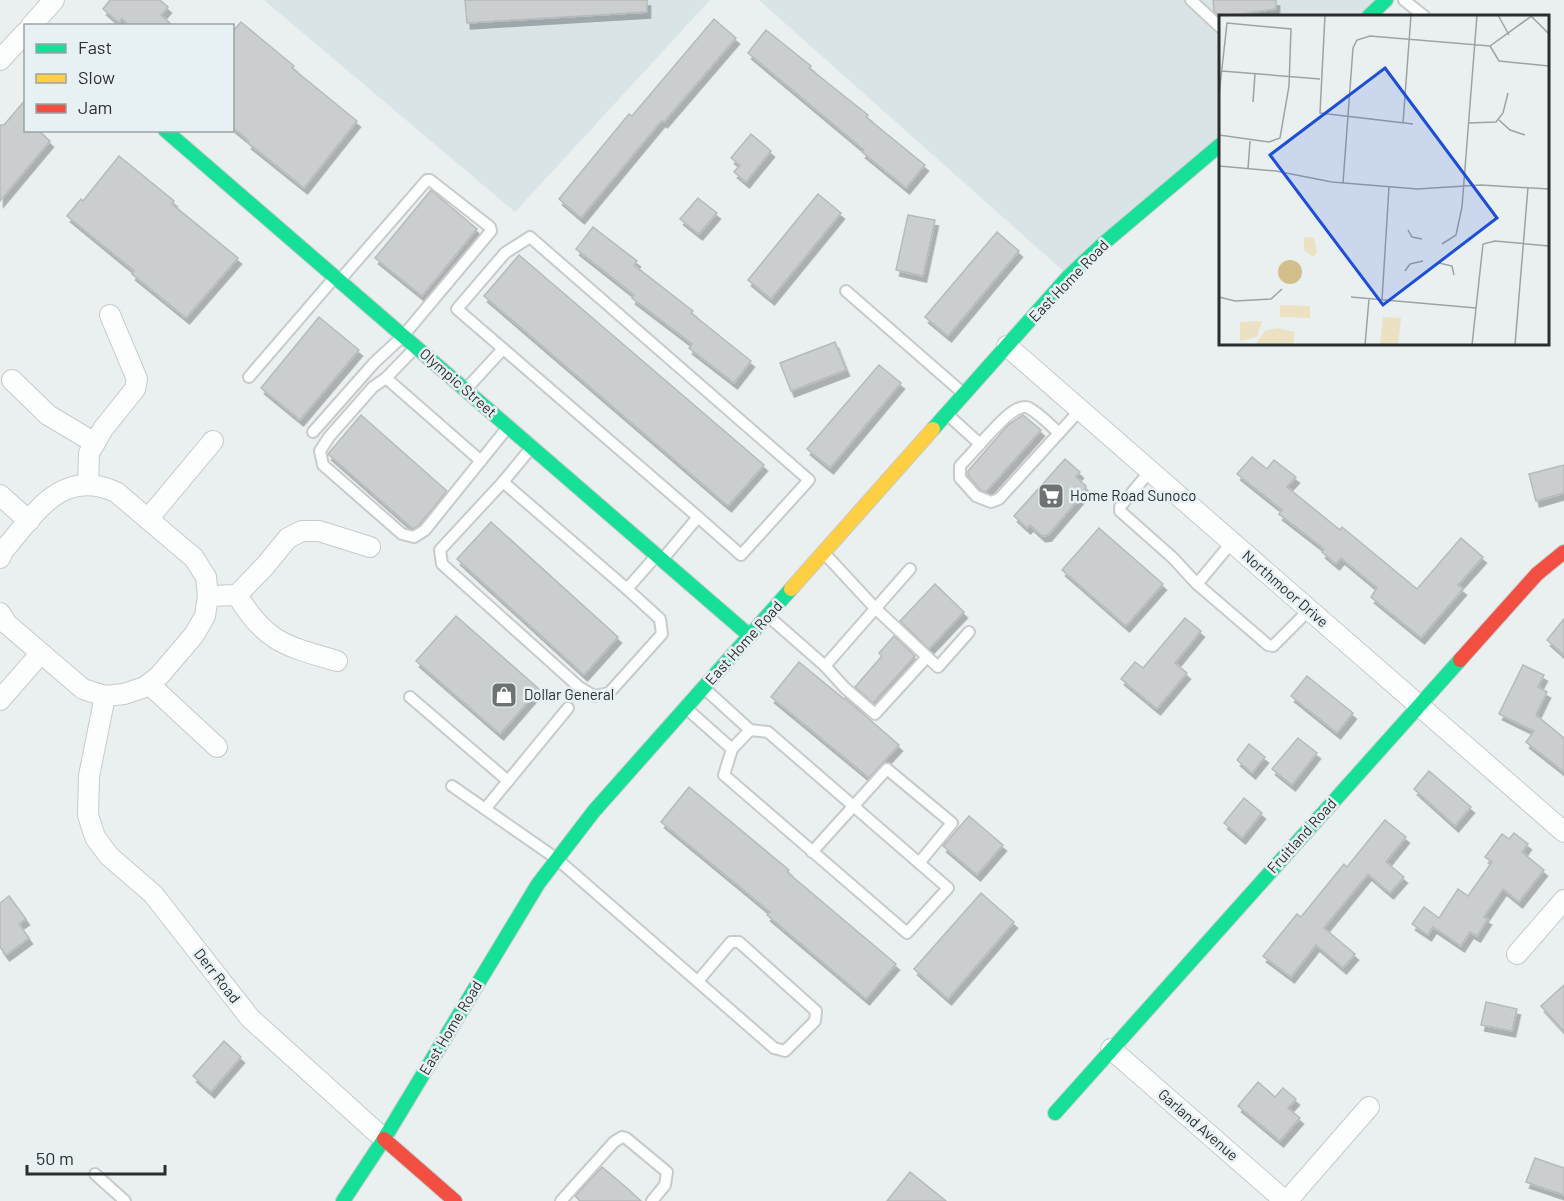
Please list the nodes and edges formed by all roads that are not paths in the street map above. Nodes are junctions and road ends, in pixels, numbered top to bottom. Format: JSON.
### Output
{"nodes":[{"id":1,"x":54,"y":0,"type":"edge"},
{"id":2,"x":1191,"y":0,"type":"edge"},
{"id":3,"x":1386,"y":0,"type":"edge"},
{"id":4,"x":1404,"y":0,"type":"edge"},
{"id":5,"x":1370,"y":15,"type":"edge"},
{"id":6,"x":1423,"y":15,"type":"edge"},
{"id":7,"x":36,"y":24,"type":"edge"},
{"id":8,"x":1219,"y":25,"type":"edge"},
{"id":9,"x":24,"y":36,"type":"edge"},
{"id":10,"x":0,"y":60,"type":"edge"},
{"id":11,"x":167,"y":132,"type":"edge"},
{"id":12,"x":1219,"y":147,"type":"edge"},
{"id":13,"x":338,"y":279,"type":"junction"},
{"id":14,"x":846,"y":291,"type":"dead end"},
{"id":15,"x":110,"y":315,"type":"dead end"},
{"id":16,"x":403,"y":336,"type":"junction"},
{"id":17,"x":1007,"y":346,"type":"junction"},
{"id":18,"x":416,"y":347,"type":"junction"},
{"id":19,"x":503,"y":349,"type":"junction"},
{"id":20,"x":249,"y":377,"type":"dead end"},
{"id":21,"x":386,"y":378,"type":"junction"},
{"id":22,"x":12,"y":380,"type":"dead end"},
{"id":23,"x":465,"y":390,"type":"junction"},
{"id":24,"x":965,"y":394,"type":"junction"},
{"id":25,"x":1080,"y":410,"type":"junction"},
{"id":26,"x":947,"y":414,"type":"junction"},
{"id":27,"x":509,"y":427,"type":"junction"},
{"id":28,"x":313,"y":432,"type":"dead end"},
{"id":29,"x":1059,"y":433,"type":"junction"},
{"id":30,"x":213,"y":441,"type":"dead end"},
{"id":31,"x":95,"y":443,"type":"junction"},
{"id":32,"x":980,"y":444,"type":"junction"},
{"id":33,"x":531,"y":447,"type":"junction"},
{"id":34,"x":481,"y":461,"type":"junction"},
{"id":35,"x":1150,"y":471,"type":"junction"},
{"id":36,"x":503,"y":482,"type":"junction"},
{"id":37,"x":88,"y":485,"type":"junction"},
{"id":38,"x":0,"y":495,"type":"edge"},
{"id":39,"x":698,"y":517,"type":"junction"},
{"id":40,"x":148,"y":519,"type":"junction"},
{"id":41,"x":29,"y":521,"type":"junction"},
{"id":42,"x":1232,"y":542,"type":"junction"},
{"id":43,"x":370,"y":547,"type":"dead end"},
{"id":44,"x":1564,"y":552,"type":"edge"},
{"id":45,"x":825,"y":554,"type":"junction"},
{"id":46,"x":0,"y":558,"type":"edge"},
{"id":47,"x":659,"y":558,"type":"junction"},
{"id":48,"x":910,"y":569,"type":"dead end"},
{"id":49,"x":1197,"y":584,"type":"junction"},
{"id":50,"x":627,"y":589,"type":"junction"},
{"id":51,"x":237,"y":595,"type":"junction"},
{"id":52,"x":208,"y":596,"type":"junction"},
{"id":53,"x":875,"y":608,"type":"junction"},
{"id":54,"x":1309,"y":610,"type":"junction"},
{"id":55,"x":0,"y":613,"type":"edge"},
{"id":56,"x":768,"y":615,"type":"junction"},
{"id":57,"x":969,"y":632,"type":"dead end"},
{"id":58,"x":750,"y":636,"type":"junction"},
{"id":59,"x":41,"y":653,"type":"junction"},
{"id":60,"x":927,"y":657,"type":"junction"},
{"id":61,"x":337,"y":661,"type":"dead end"},
{"id":62,"x":825,"y":666,"type":"junction"},
{"id":63,"x":149,"y":684,"type":"junction"},
{"id":64,"x":704,"y":688,"type":"junction"},
{"id":65,"x":105,"y":696,"type":"junction"},
{"id":66,"x":410,"y":697,"type":"dead end"},
{"id":67,"x":0,"y":700,"type":"edge"},
{"id":68,"x":1419,"y":706,"type":"junction"},
{"id":69,"x":568,"y":708,"type":"dead end"},
{"id":70,"x":686,"y":708,"type":"junction"},
{"id":71,"x":750,"y":730,"type":"junction"},
{"id":72,"x":217,"y":747,"type":"dead end"},
{"id":73,"x":732,"y":749,"type":"junction"},
{"id":74,"x":508,"y":781,"type":"junction"},
{"id":75,"x":452,"y":786,"type":"dead end"},
{"id":76,"x":853,"y":806,"type":"junction"},
{"id":77,"x":484,"y":809,"type":"junction"},
{"id":78,"x":1564,"y":832,"type":"edge"},
{"id":79,"x":812,"y":852,"type":"junction"},
{"id":80,"x":557,"y":859,"type":"junction"},
{"id":81,"x":919,"y":863,"type":"junction"},
{"id":82,"x":1564,"y":900,"type":"edge"},
{"id":83,"x":1517,"y":954,"type":"dead end"},
{"id":84,"x":698,"y":981,"type":"junction"},
{"id":85,"x":1111,"y":1049,"type":"junction"},
{"id":86,"x":1369,"y":1107,"type":"dead end"},
{"id":87,"x":1055,"y":1113,"type":"dead end"},
{"id":88,"x":384,"y":1138,"type":"junction"},
{"id":89,"x":96,"y":1174,"type":"dead end"},
{"id":90,"x":125,"y":1201,"type":"edge"},
{"id":91,"x":343,"y":1201,"type":"edge"},
{"id":92,"x":455,"y":1201,"type":"edge"},
{"id":93,"x":561,"y":1201,"type":"edge"},
{"id":94,"x":652,"y":1201,"type":"edge"},
{"id":95,"x":1286,"y":1201,"type":"edge"}],
"edges":[{"from":1,"to":7,"type":"street"},
{"from":2,"to":8,"type":"lane"},
{"from":3,"to":5,"type":"street"},
{"from":4,"to":6,"type":"lane"},
{"from":9,"to":10,"type":"street"},
{"from":11,"to":13,"type":"street","name":"Olympic Street"},
{"from":12,"to":17,"type":"street","name":"East Home Road"},
{"from":13,"to":16,"type":"street","name":"Olympic Street"},
{"from":13,"to":16,"type":"lane"},
{"from":13,"to":20,"type":"lane"},
{"from":14,"to":24,"type":"lane"},
{"from":15,"to":31,"type":"street"},
{"from":16,"to":18,"type":"street","name":"Olympic Street"},
{"from":16,"to":28,"type":"lane"},
{"from":17,"to":24,"type":"street","name":"East Home Road"},
{"from":17,"to":25,"type":"street","name":"Northmoor Drive"},
{"from":18,"to":21,"type":"lane"},
{"from":18,"to":23,"type":"street","name":"Olympic Street"},
{"from":19,"to":23,"type":"lane"},
{"from":19,"to":39,"type":"lane"},
{"from":19,"to":39,"type":"lane"},
{"from":21,"to":34,"type":"lane"},
{"from":21,"to":34,"type":"lane"},
{"from":22,"to":31,"type":"street"},
{"from":23,"to":27,"type":"street","name":"Olympic Street"},
{"from":24,"to":26,"type":"street","name":"East Home Road"},
{"from":25,"to":29,"type":"lane"},
{"from":25,"to":35,"type":"street","name":"Northmoor Drive"},
{"from":26,"to":32,"type":"lane"},
{"from":26,"to":45,"type":"street","name":"East Home Road"},
{"from":27,"to":33,"type":"street","name":"Olympic Street"},
{"from":27,"to":34,"type":"lane"},
{"from":29,"to":32,"type":"lane"},
{"from":29,"to":32,"type":"lane"},
{"from":30,"to":40,"type":"street"},
{"from":31,"to":37,"type":"street"},
{"from":33,"to":36,"type":"lane"},
{"from":33,"to":47,"type":"street","name":"Olympic Street"},
{"from":35,"to":42,"type":"street","name":"Northmoor Drive"},
{"from":35,"to":49,"type":"lane"},
{"from":36,"to":50,"type":"lane"},
{"from":36,"to":50,"type":"lane"},
{"from":37,"to":40,"type":"street"},
{"from":37,"to":41,"type":"street"},
{"from":38,"to":41,"type":"street"},
{"from":39,"to":47,"type":"lane"},
{"from":40,"to":52,"type":"street"},
{"from":41,"to":46,"type":"street"},
{"from":42,"to":49,"type":"lane"},
{"from":42,"to":54,"type":"street","name":"Northmoor Drive"},
{"from":43,"to":51,"type":"street"},
{"from":44,"to":68,"type":"street","name":"Fruitland Road"},
{"from":45,"to":53,"type":"lane"},
{"from":45,"to":56,"type":"street","name":"East Home Road"},
{"from":47,"to":50,"type":"lane"},
{"from":47,"to":58,"type":"street","name":"Olympic Street"},
{"from":48,"to":53,"type":"lane"},
{"from":49,"to":54,"type":"lane"},
{"from":51,"to":52,"type":"street"},
{"from":51,"to":61,"type":"street"},
{"from":52,"to":63,"type":"street"},
{"from":53,"to":60,"type":"lane"},
{"from":53,"to":62,"type":"lane"},
{"from":54,"to":68,"type":"street","name":"Northmoor Drive"},
{"from":55,"to":59,"type":"street"},
{"from":56,"to":58,"type":"street","name":"East Home Road"},
{"from":56,"to":62,"type":"lane"},
{"from":57,"to":60,"type":"lane"},
{"from":58,"to":64,"type":"street","name":"East Home Road"},
{"from":59,"to":65,"type":"street"},
{"from":59,"to":67,"type":"street"},
{"from":60,"to":62,"type":"lane"},
{"from":63,"to":65,"type":"street"},
{"from":63,"to":72,"type":"street"},
{"from":64,"to":70,"type":"street","name":"East Home Road"},
{"from":64,"to":71,"type":"lane"},
{"from":65,"to":88,"type":"street","name":"Derr Road"},
{"from":66,"to":74,"type":"lane"},
{"from":68,"to":78,"type":"street","name":"Northmoor Drive"},
{"from":68,"to":85,"type":"street","name":"Fruitland Road"},
{"from":69,"to":74,"type":"lane"},
{"from":70,"to":73,"type":"lane"},
{"from":70,"to":80,"type":"street","name":"East Home Road"},
{"from":71,"to":73,"type":"lane"},
{"from":71,"to":76,"type":"lane"},
{"from":73,"to":79,"type":"lane"},
{"from":74,"to":77,"type":"lane"},
{"from":75,"to":77,"type":"lane"},
{"from":76,"to":79,"type":"lane"},
{"from":76,"to":81,"type":"lane"},
{"from":76,"to":81,"type":"lane"},
{"from":77,"to":80,"type":"lane"},
{"from":79,"to":81,"type":"lane"},
{"from":80,"to":84,"type":"lane"},
{"from":80,"to":88,"type":"street","name":"East Home Road"},
{"from":82,"to":83,"type":"street"},
{"from":84,"to":84,"type":"lane"},
{"from":85,"to":87,"type":"street","name":"Fruitland Road"},
{"from":85,"to":95,"type":"street","name":"Garland Avenue"},
{"from":86,"to":95,"type":"street"},
{"from":88,"to":91,"type":"street","name":"East Home Road"},
{"from":88,"to":92,"type":"street","name":"Derr Road"},
{"from":89,"to":90,"type":"lane"},
{"from":93,"to":94,"type":"lane"}]}
